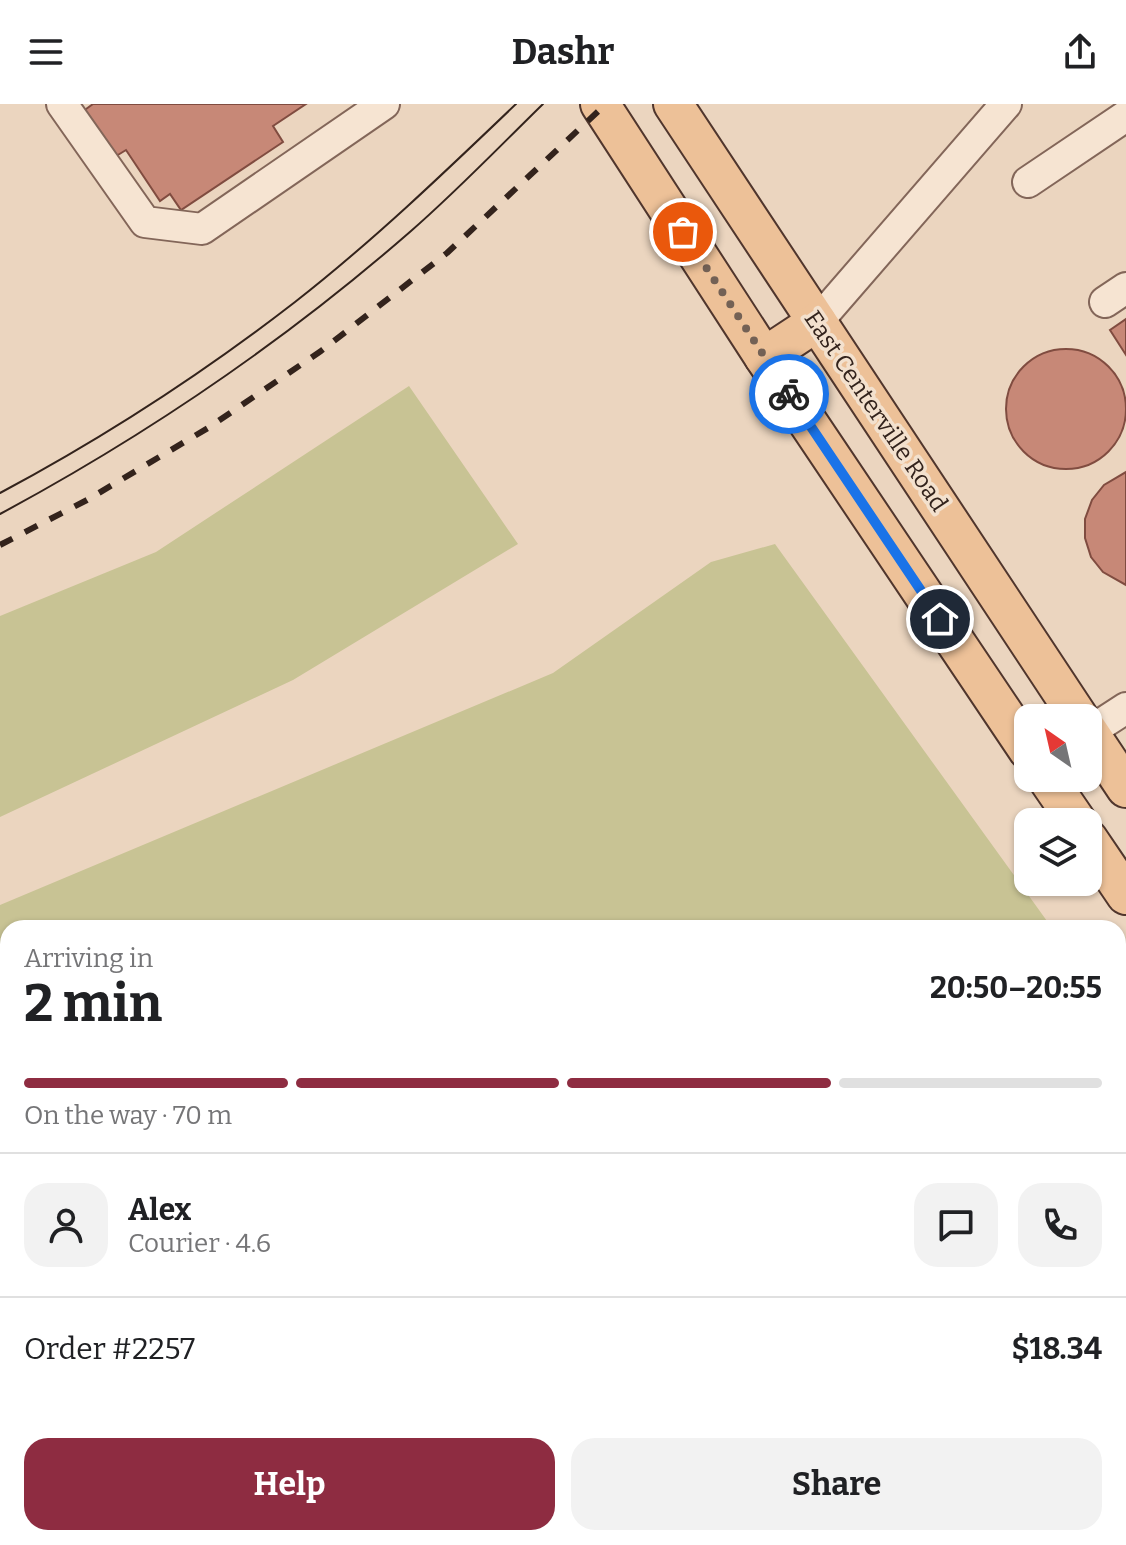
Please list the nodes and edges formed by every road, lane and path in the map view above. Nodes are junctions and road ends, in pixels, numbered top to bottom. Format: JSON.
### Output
{"nodes":[{"id":1,"x":62,"y":104,"type":"edge"},
{"id":2,"x":384,"y":104,"type":"edge"},
{"id":3,"x":600,"y":104,"type":"edge"},
{"id":4,"x":673,"y":104,"type":"edge"},
{"id":5,"x":1006,"y":104,"type":"edge"},
{"id":6,"x":1126,"y":116,"type":"edge"},
{"id":7,"x":1028,"y":182,"type":"dead end"},
{"id":8,"x":817,"y":322,"type":"junction"},
{"id":9,"x":764,"y":357,"type":"junction"},
{"id":10,"x":1070,"y":704,"type":"edge"},
{"id":11,"x":1126,"y":708,"type":"edge"},
{"id":12,"x":1102,"y":723,"type":"edge"},
{"id":13,"x":1014,"y":729,"type":"edge"},
{"id":14,"x":1102,"y":753,"type":"edge"},
{"id":15,"x":1126,"y":788,"type":"edge"},
{"id":16,"x":1102,"y":860,"type":"edge"},
{"id":17,"x":1126,"y":895,"type":"edge"}],
"edges":[{"from":1,"to":2,"type":"street"},
{"from":3,"to":9,"type":"main road"},
{"from":4,"to":8,"type":"main road","name":"East Centerville Road"},
{"from":5,"to":8,"type":"street"},
{"from":6,"to":7,"type":"street"},
{"from":8,"to":9,"type":"main road"},
{"from":8,"to":10,"type":"main road","name":"East Centerville Road"},
{"from":9,"to":13,"type":"main road"},
{"from":11,"to":12,"type":"street"},
{"from":14,"to":15,"type":"main road"},
{"from":16,"to":17,"type":"main road"}]}
